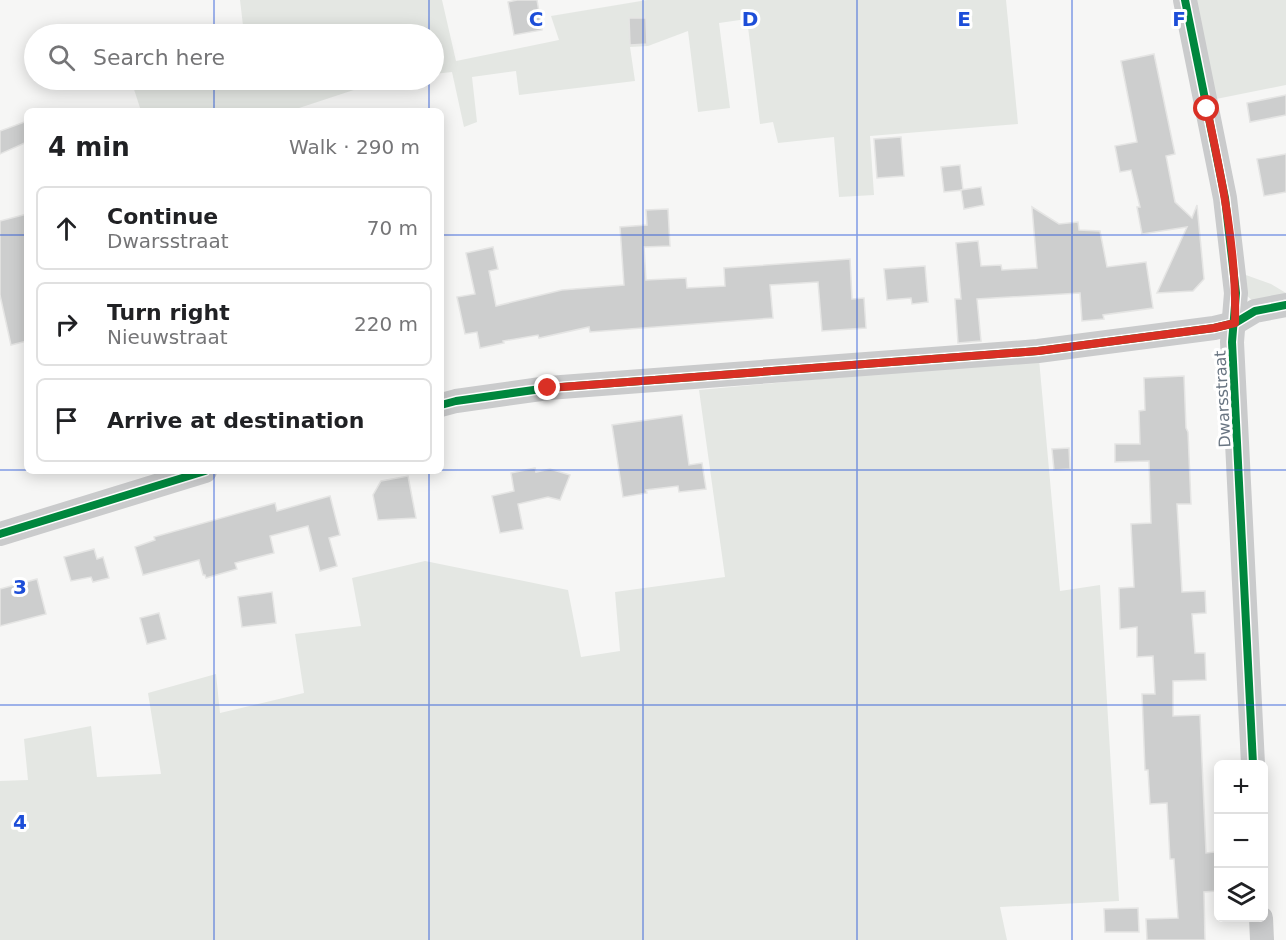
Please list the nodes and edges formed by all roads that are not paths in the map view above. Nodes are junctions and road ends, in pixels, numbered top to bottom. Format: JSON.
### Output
{"nodes":[{"id":1,"x":1185,"y":0,"type":"edge"},
{"id":2,"x":1286,"y":305,"type":"edge"},
{"id":3,"x":1235,"y":323,"type":"junction"},
{"id":4,"x":444,"y":404,"type":"edge"},
{"id":5,"x":195,"y":474,"type":"edge"},
{"id":6,"x":0,"y":534,"type":"edge"},
{"id":7,"x":1253,"y":760,"type":"edge"},
{"id":8,"x":1261,"y":922,"type":"edge"},
{"id":9,"x":1262,"y":940,"type":"edge"}],
"edges":[{"from":1,"to":3,"type":"street","name":"Dwarsstraat"},
{"from":2,"to":3,"type":"street"},
{"from":3,"to":4,"type":"street"},
{"from":3,"to":7,"type":"street","name":"Dwarsstraat"},
{"from":5,"to":6,"type":"street"},
{"from":8,"to":9,"type":"street"}]}
